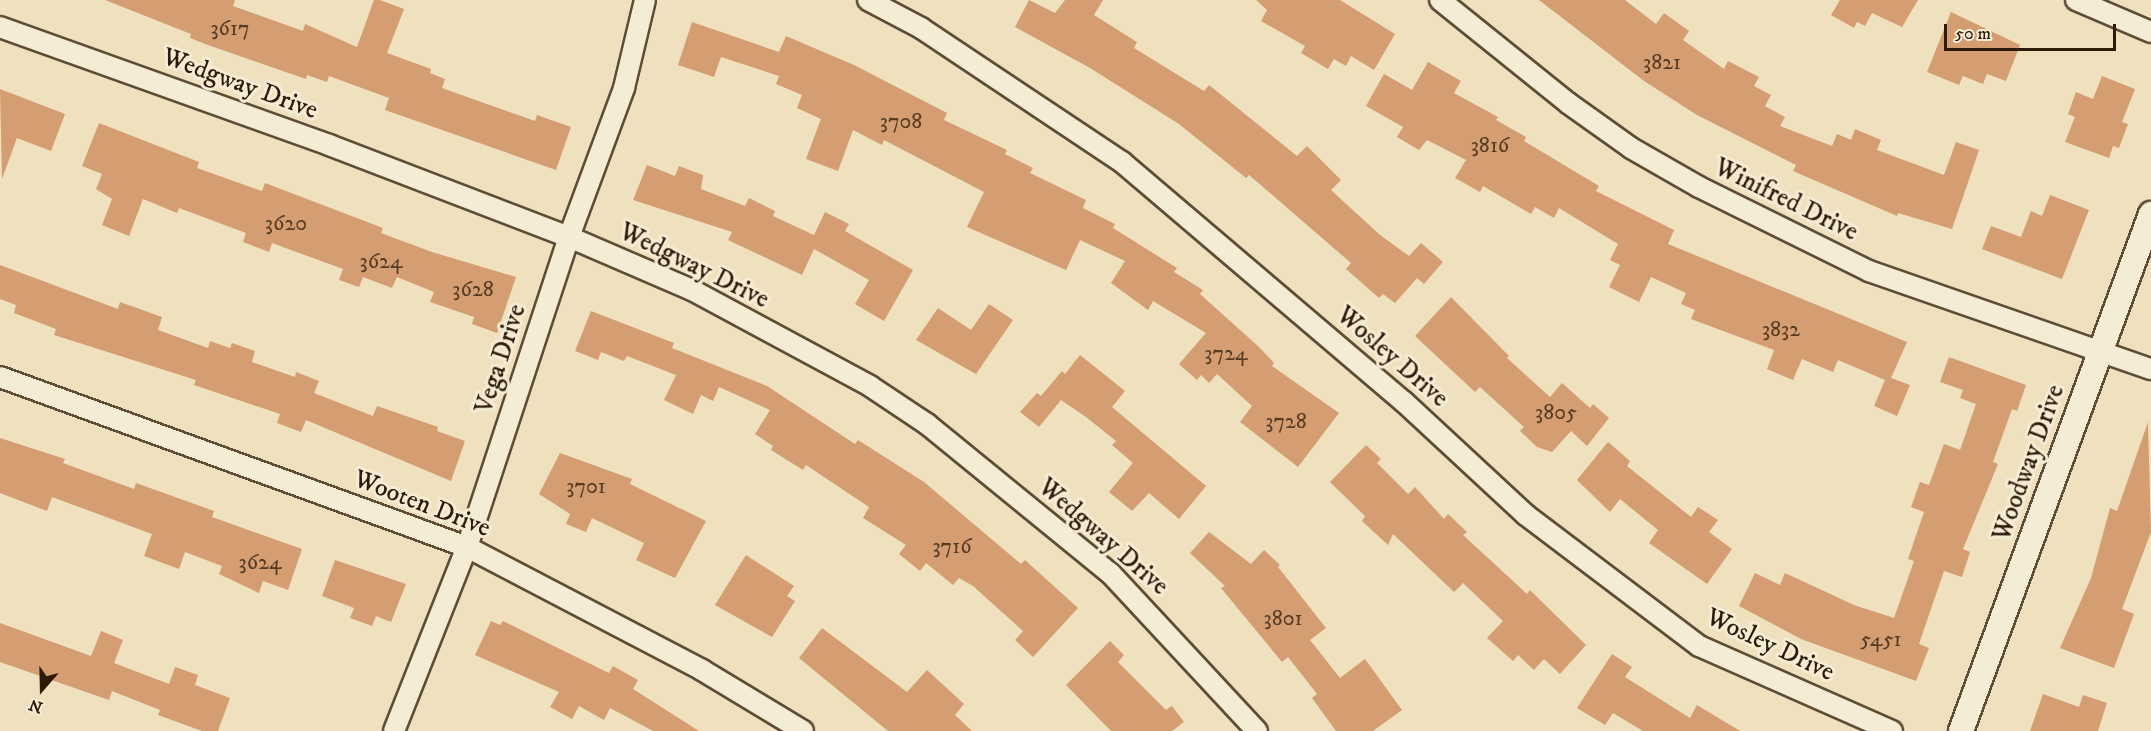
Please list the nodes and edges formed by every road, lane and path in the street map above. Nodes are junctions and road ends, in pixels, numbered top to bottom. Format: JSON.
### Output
{"nodes":[{"id":1,"x":645,"y":0,"type":"edge"},
{"id":2,"x":868,"y":0,"type":"edge"},
{"id":3,"x":1440,"y":0,"type":"edge"},
{"id":4,"x":2076,"y":0,"type":"edge"},
{"id":5,"x":0,"y":27,"type":"edge"},
{"id":6,"x":2151,"y":32,"type":"edge"},
{"id":7,"x":2151,"y":214,"type":"edge"},
{"id":8,"x":569,"y":237,"type":"junction"},
{"id":9,"x":2101,"y":351,"type":"junction"},
{"id":10,"x":2151,"y":369,"type":"edge"},
{"id":11,"x":0,"y":377,"type":"edge"},
{"id":12,"x":467,"y":547,"type":"junction"},
{"id":13,"x":394,"y":731,"type":"edge"},
{"id":14,"x":803,"y":731,"type":"edge"},
{"id":15,"x":1257,"y":731,"type":"edge"},
{"id":16,"x":1892,"y":731,"type":"edge"},
{"id":17,"x":1961,"y":731,"type":"edge"}],
"edges":[{"from":1,"to":8,"type":"street","name":"Vega Drive"},
{"from":2,"to":16,"type":"street","name":"Wosley Drive"},
{"from":3,"to":9,"type":"street","name":"Winifred Drive"},
{"from":4,"to":6,"type":"street"},
{"from":5,"to":8,"type":"street","name":"Wedgway Drive"},
{"from":7,"to":9,"type":"street","name":"Woodway Drive"},
{"from":8,"to":12,"type":"street","name":"Vega Drive"},
{"from":8,"to":15,"type":"street","name":"Wedgway Drive"},
{"from":9,"to":10,"type":"street","name":"Winifred Drive"},
{"from":9,"to":17,"type":"street","name":"Woodway Drive"},
{"from":11,"to":12,"type":"street","name":"Wooten Drive"},
{"from":12,"to":13,"type":"street","name":"Vega Drive"},
{"from":12,"to":14,"type":"street","name":"Wooten Drive"}]}
